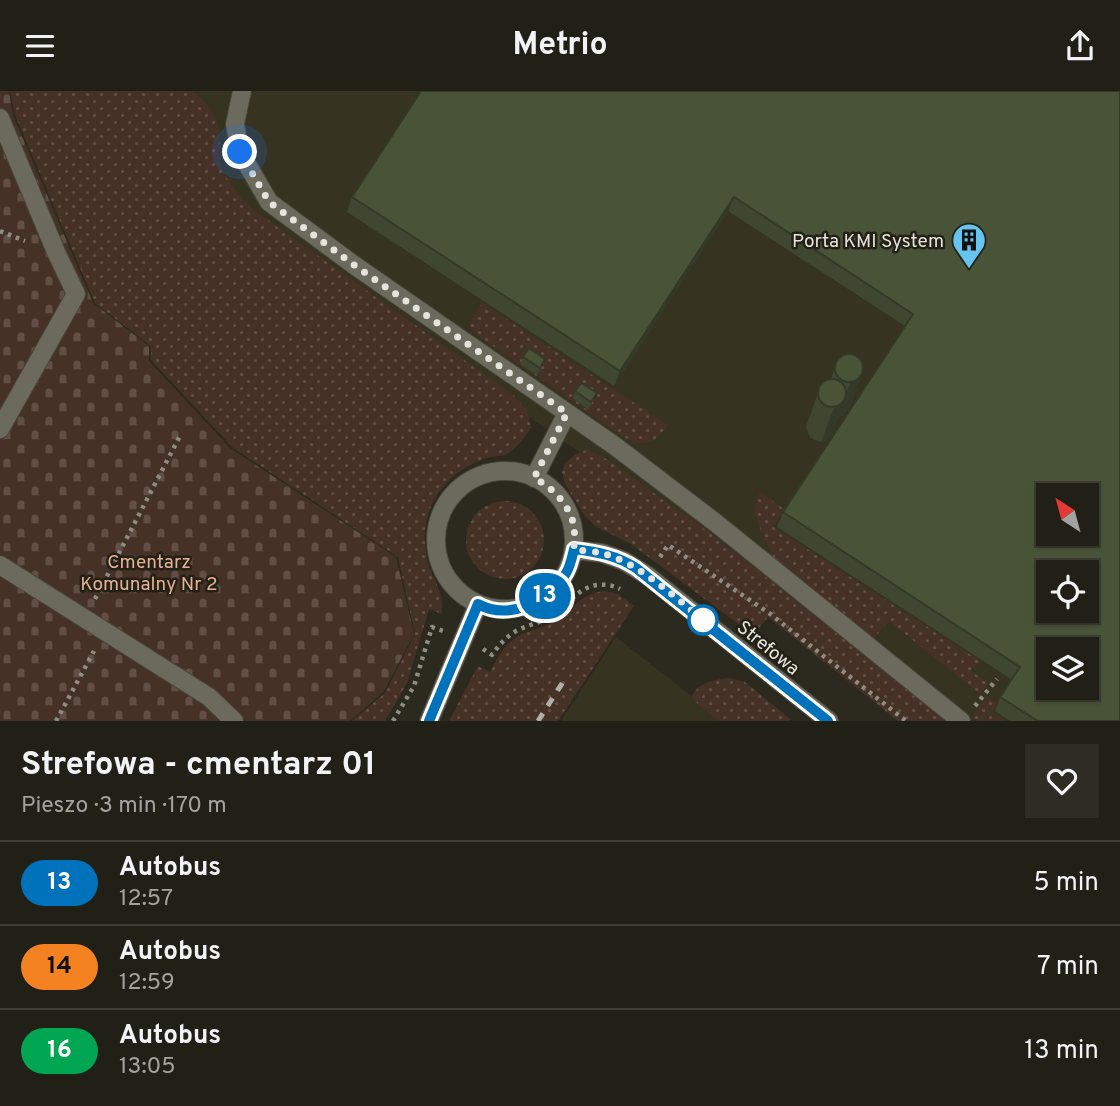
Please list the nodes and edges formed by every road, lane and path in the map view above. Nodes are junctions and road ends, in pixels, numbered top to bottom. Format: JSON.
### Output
{"nodes":[{"id":1,"x":242,"y":91,"type":"edge"},
{"id":2,"x":0,"y":118,"type":"edge"},
{"id":3,"x":567,"y":413,"type":"junction"},
{"id":4,"x":0,"y":429,"type":"edge"},
{"id":5,"x":181,"y":434,"type":"dead end"},
{"id":6,"x":534,"y":478,"type":"junction"},
{"id":7,"x":668,"y":545,"type":"dead end"},
{"id":8,"x":574,"y":549,"type":"junction"},
{"id":9,"x":0,"y":565,"type":"edge"},
{"id":10,"x":625,"y":592,"type":"dead end"},
{"id":11,"x":478,"y":604,"type":"junction"},
{"id":12,"x":85,"y":618,"type":"junction"},
{"id":13,"x":104,"y":631,"type":"junction"},
{"id":14,"x":464,"y":639,"type":"junction"},
{"id":15,"x":997,"y":679,"type":"dead end"},
{"id":16,"x":967,"y":716,"type":"edge"},
{"id":17,"x":56,"y":721,"type":"edge"},
{"id":18,"x":234,"y":721,"type":"edge"},
{"id":19,"x":393,"y":721,"type":"edge"},
{"id":20,"x":429,"y":721,"type":"edge"},
{"id":21,"x":828,"y":721,"type":"edge"},
{"id":22,"x":906,"y":721,"type":"edge"}],
"edges":[{"from":1,"to":3,"type":"street"},
{"from":2,"to":4,"type":"street"},
{"from":3,"to":6,"type":"street"},
{"from":3,"to":16,"type":"street"},
{"from":5,"to":12,"type":"path"},
{"from":6,"to":8,"type":"street"},
{"from":6,"to":11,"type":"street"},
{"from":7,"to":22,"type":"path"},
{"from":8,"to":11,"type":"street"},
{"from":8,"to":21,"type":"street","name":"Strefowa"},
{"from":9,"to":12,"type":"street"},
{"from":10,"to":14,"type":"path"},
{"from":11,"to":14,"type":"street"},
{"from":12,"to":13,"type":"street"},
{"from":13,"to":17,"type":"path"},
{"from":13,"to":18,"type":"street"},
{"from":14,"to":19,"type":"path"},
{"from":14,"to":20,"type":"street"},
{"from":15,"to":16,"type":"path"}]}
